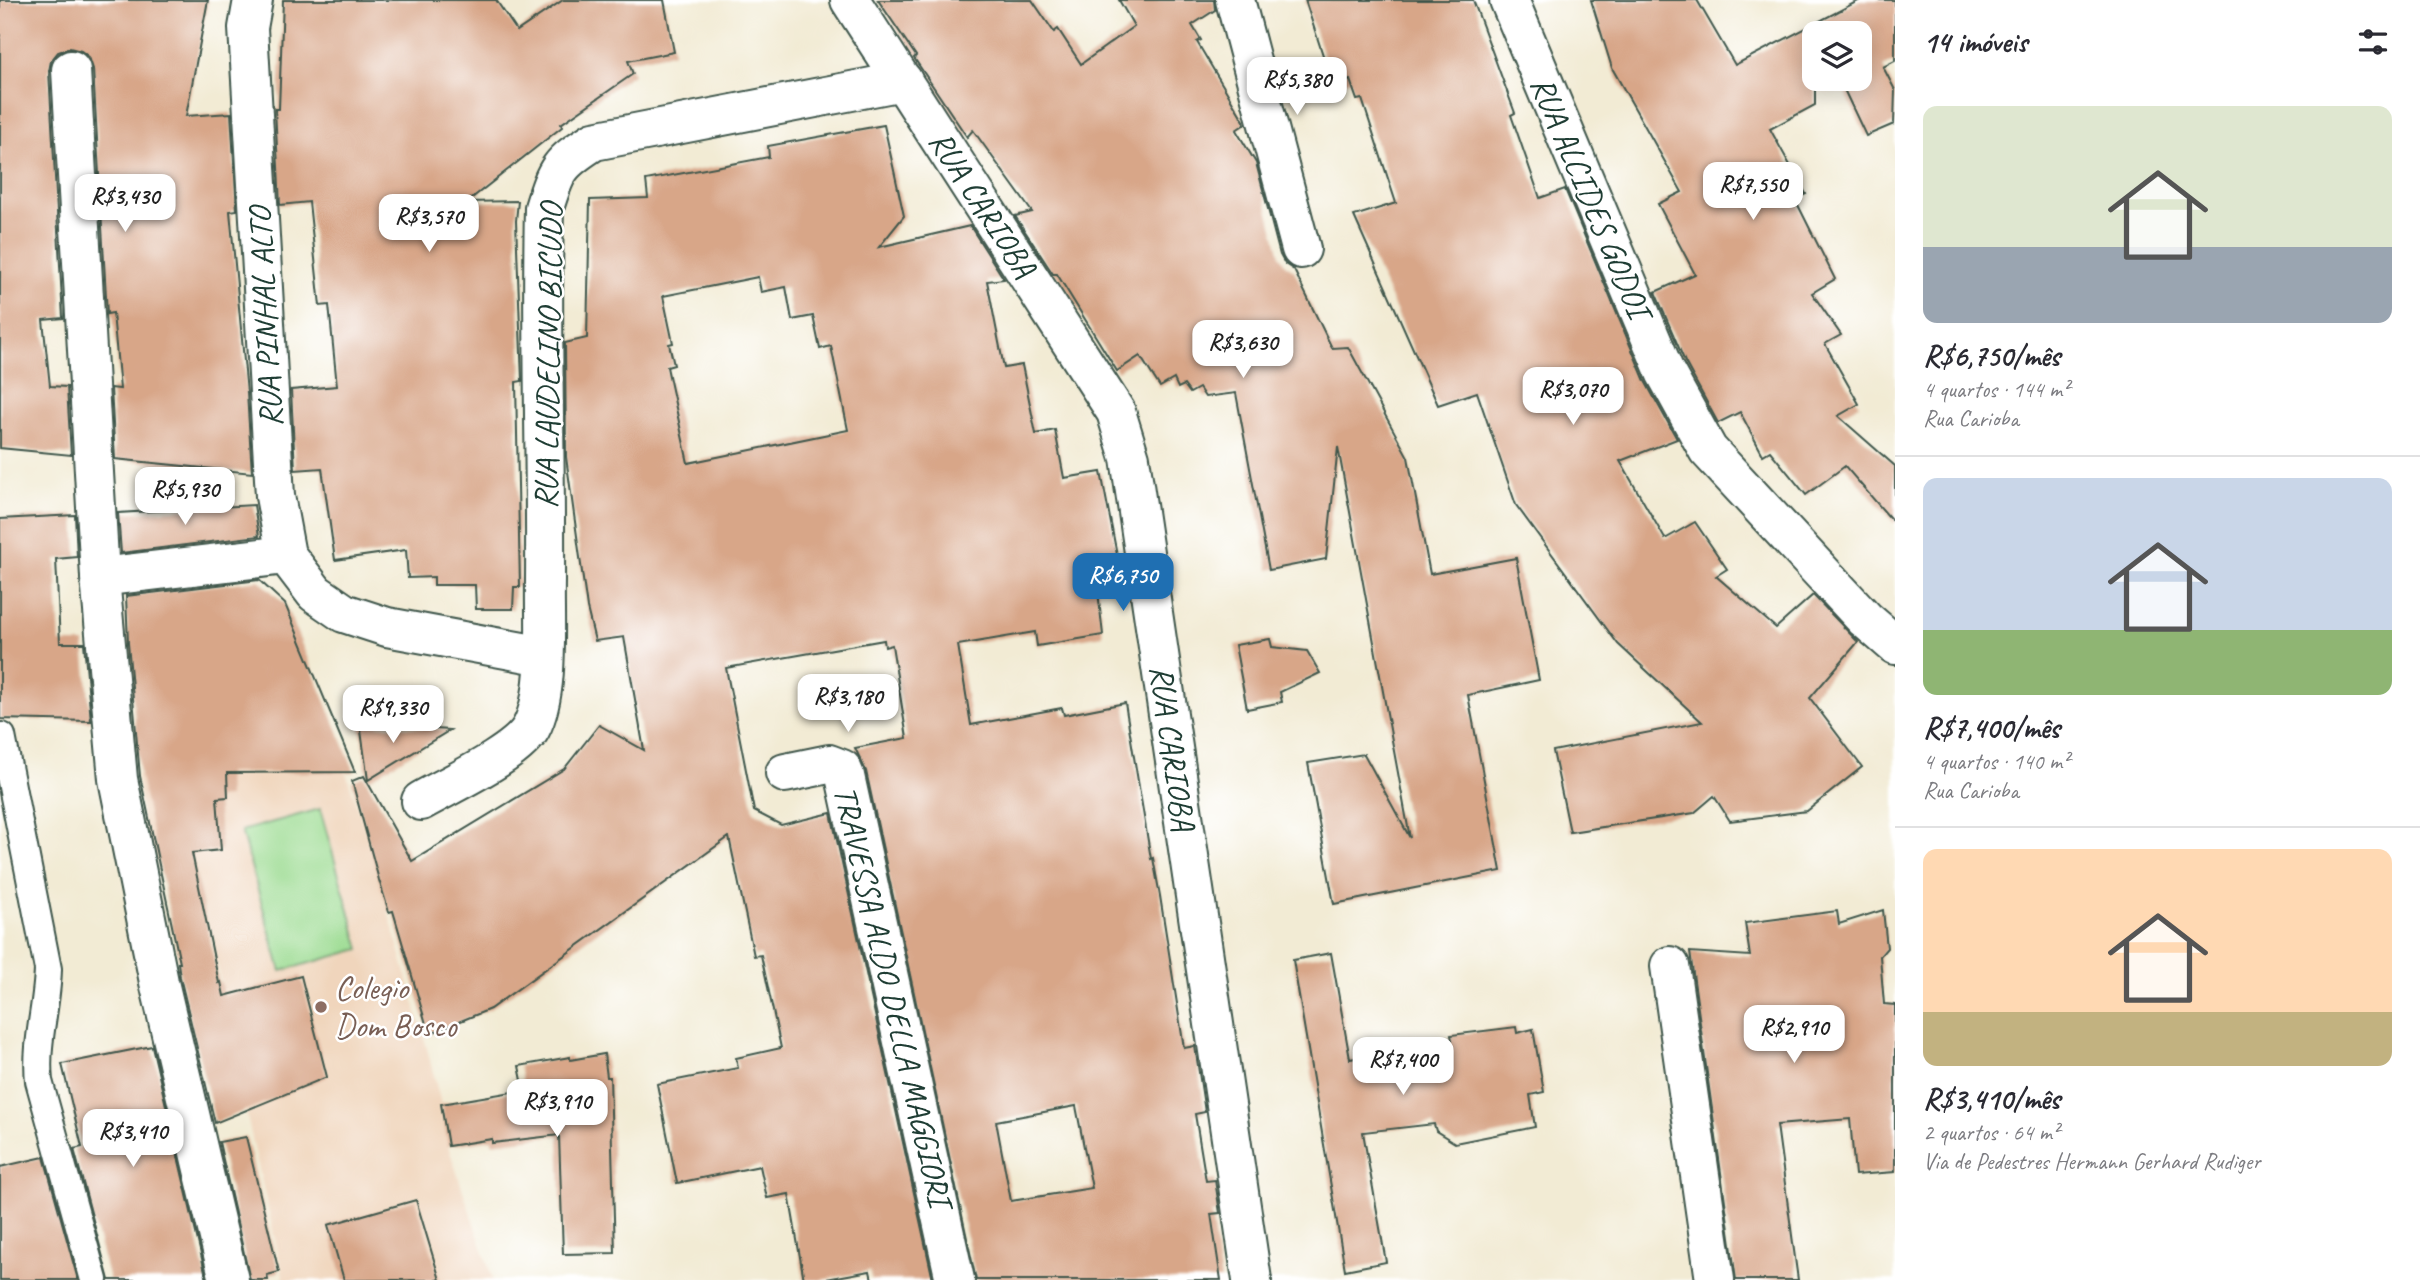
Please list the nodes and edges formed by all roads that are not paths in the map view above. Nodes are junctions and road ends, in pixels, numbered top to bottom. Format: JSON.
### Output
{"nodes":[{"id":1,"x":253,"y":0,"type":"edge"},
{"id":2,"x":850,"y":0,"type":"edge"},
{"id":3,"x":1235,"y":0,"type":"edge"},
{"id":4,"x":1509,"y":0,"type":"edge"},
{"id":5,"x":71,"y":70,"type":"dead end"},
{"id":6,"x":903,"y":81,"type":"junction"},
{"id":7,"x":1301,"y":248,"type":"dead end"},
{"id":8,"x":286,"y":555,"type":"junction"},
{"id":9,"x":100,"y":577,"type":"junction"},
{"id":10,"x":1895,"y":645,"type":"edge"},
{"id":11,"x":544,"y":656,"type":"junction"},
{"id":12,"x":2,"y":736,"type":"edge"},
{"id":13,"x":785,"y":774,"type":"dead end"},
{"id":14,"x":421,"y":801,"type":"dead end"},
{"id":15,"x":1670,"y":966,"type":"dead end"},
{"id":16,"x":94,"y":1280,"type":"edge"},
{"id":17,"x":229,"y":1280,"type":"edge"},
{"id":18,"x":955,"y":1280,"type":"edge"},
{"id":19,"x":1252,"y":1280,"type":"edge"},
{"id":20,"x":1715,"y":1280,"type":"edge"}],
"edges":[{"from":1,"to":8,"type":"street","name":"RUA PINHAL ALTO"},
{"from":2,"to":6,"type":"street","name":"RUA CARIOBA"},
{"from":3,"to":7,"type":"street"},
{"from":4,"to":10,"type":"street","name":"RUA ALCIDES GODOI"},
{"from":5,"to":9,"type":"street"},
{"from":6,"to":11,"type":"street","name":"RUA LAUDELINO BICUDO"},
{"from":6,"to":19,"type":"street","name":"RUA CARIOBA"},
{"from":8,"to":9,"type":"street"},
{"from":8,"to":11,"type":"street","name":"RUA PINHAL ALTO"},
{"from":9,"to":17,"type":"street"},
{"from":11,"to":14,"type":"street","name":"RUA LAUDELINO BICUDO"},
{"from":12,"to":16,"type":"lane"},
{"from":13,"to":18,"type":"street","name":"TRAVESSA ALDO DELLA MAGGIORI"},
{"from":15,"to":20,"type":"street"}]}
